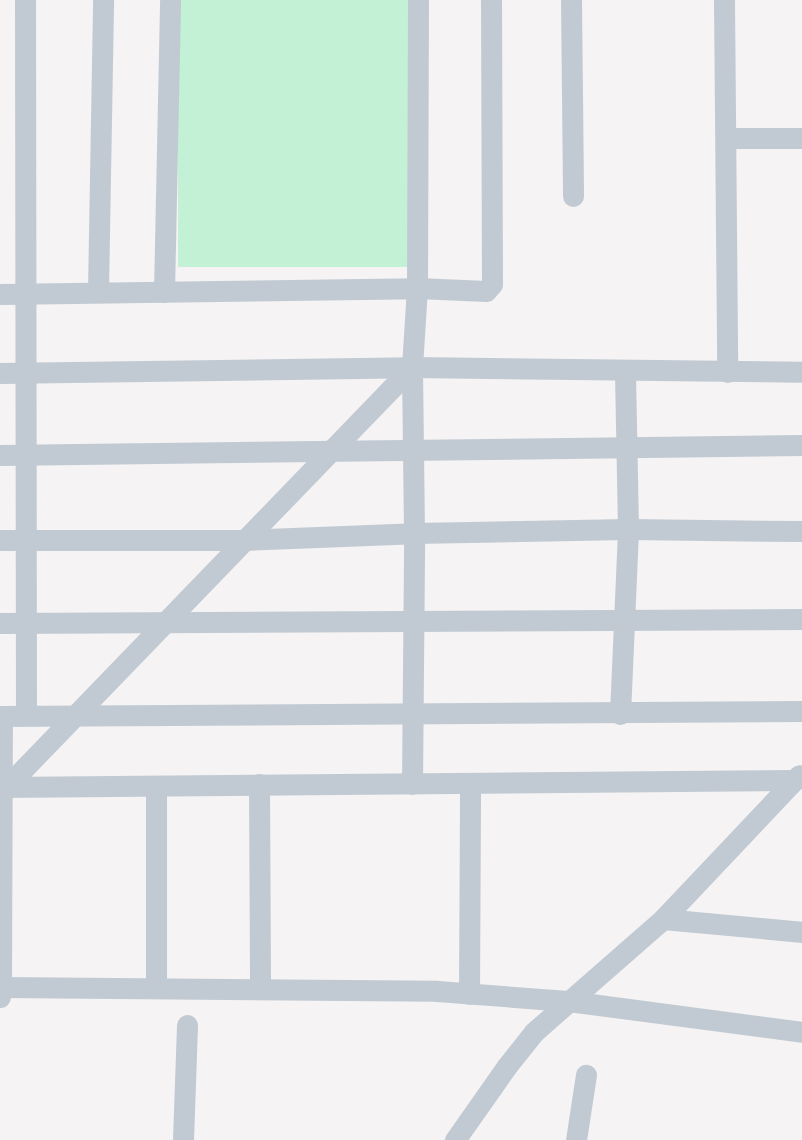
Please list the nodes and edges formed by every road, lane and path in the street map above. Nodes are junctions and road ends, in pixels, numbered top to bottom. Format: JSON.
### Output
{"nodes":[{"id":1,"x":25,"y":0,"type":"edge"},
{"id":2,"x":103,"y":0,"type":"edge"},
{"id":3,"x":170,"y":0,"type":"edge"},
{"id":4,"x":418,"y":0,"type":"edge"},
{"id":5,"x":491,"y":0,"type":"edge"},
{"id":6,"x":571,"y":0,"type":"edge"},
{"id":7,"x":724,"y":0,"type":"edge"},
{"id":8,"x":727,"y":138,"type":"junction"},
{"id":9,"x":802,"y":138,"type":"edge"},
{"id":10,"x":573,"y":196,"type":"dead end"},
{"id":11,"x":417,"y":288,"type":"junction"},
{"id":12,"x":98,"y":292,"type":"junction"},
{"id":13,"x":164,"y":292,"type":"junction"},
{"id":14,"x":25,"y":293,"type":"junction"},
{"id":15,"x":0,"y":294,"type":"edge"},
{"id":16,"x":412,"y":367,"type":"junction"},
{"id":17,"x":625,"y":371,"type":"junction"},
{"id":18,"x":727,"y":372,"type":"junction"},
{"id":19,"x":802,"y":372,"type":"edge"},
{"id":20,"x":0,"y":373,"type":"edge"},
{"id":21,"x":25,"y":373,"type":"junction"},
{"id":22,"x":802,"y":445,"type":"edge"},
{"id":23,"x":625,"y":447,"type":"junction"},
{"id":24,"x":412,"y":450,"type":"junction"},
{"id":25,"x":330,"y":452,"type":"junction"},
{"id":26,"x":0,"y":455,"type":"edge"},
{"id":27,"x":26,"y":455,"type":"junction"},
{"id":28,"x":627,"y":529,"type":"junction"},
{"id":29,"x":802,"y":531,"type":"edge"},
{"id":30,"x":414,"y":533,"type":"junction"},
{"id":31,"x":0,"y":540,"type":"edge"},
{"id":32,"x":26,"y":540,"type":"junction"},
{"id":33,"x":243,"y":540,"type":"junction"},
{"id":34,"x":802,"y":619,"type":"edge"},
{"id":35,"x":625,"y":620,"type":"junction"},
{"id":36,"x":167,"y":621,"type":"junction"},
{"id":37,"x":412,"y":621,"type":"junction"},
{"id":38,"x":26,"y":622,"type":"junction"},
{"id":39,"x":0,"y":623,"type":"edge"},
{"id":40,"x":802,"y":711,"type":"edge"},
{"id":41,"x":621,"y":714,"type":"junction"},
{"id":42,"x":26,"y":715,"type":"junction"},
{"id":43,"x":412,"y":715,"type":"junction"},
{"id":44,"x":1,"y":716,"type":"edge"},
{"id":45,"x":75,"y":716,"type":"junction"},
{"id":46,"x":798,"y":776,"type":"edge"},
{"id":47,"x":260,"y":784,"type":"junction"},
{"id":48,"x":412,"y":784,"type":"junction"},
{"id":49,"x":470,"y":784,"type":"junction"},
{"id":50,"x":156,"y":786,"type":"junction"},
{"id":51,"x":2,"y":787,"type":"edge"},
{"id":52,"x":1,"y":895,"type":"edge"},
{"id":53,"x":663,"y":919,"type":"junction"},
{"id":54,"x":802,"y":933,"type":"edge"},
{"id":55,"x":1,"y":987,"type":"edge"},
{"id":56,"x":156,"y":988,"type":"junction"},
{"id":57,"x":260,"y":989,"type":"junction"},
{"id":58,"x":469,"y":994,"type":"junction"},
{"id":59,"x":0,"y":997,"type":"edge"},
{"id":60,"x":568,"y":1001,"type":"junction"},
{"id":61,"x":187,"y":1025,"type":"dead end"},
{"id":62,"x":802,"y":1032,"type":"edge"},
{"id":63,"x":586,"y":1075,"type":"dead end"},
{"id":64,"x":183,"y":1140,"type":"edge"},
{"id":65,"x":454,"y":1140,"type":"edge"},
{"id":66,"x":576,"y":1140,"type":"edge"}],
"edges":[{"from":1,"to":14,"type":"street"},
{"from":2,"to":12,"type":"street"},
{"from":3,"to":13,"type":"street"},
{"from":4,"to":11,"type":"street"},
{"from":5,"to":11,"type":"street"},
{"from":6,"to":10,"type":"street"},
{"from":7,"to":8,"type":"street"},
{"from":8,"to":9,"type":"street"},
{"from":8,"to":18,"type":"street"},
{"from":11,"to":13,"type":"street"},
{"from":11,"to":16,"type":"street"},
{"from":12,"to":13,"type":"street"},
{"from":12,"to":14,"type":"street"},
{"from":14,"to":15,"type":"street"},
{"from":14,"to":21,"type":"street"},
{"from":16,"to":17,"type":"street"},
{"from":16,"to":21,"type":"street"},
{"from":16,"to":24,"type":"street"},
{"from":16,"to":25,"type":"street"},
{"from":17,"to":18,"type":"street"},
{"from":17,"to":23,"type":"street"},
{"from":18,"to":19,"type":"street"},
{"from":20,"to":21,"type":"street"},
{"from":21,"to":27,"type":"street"},
{"from":22,"to":23,"type":"street"},
{"from":23,"to":24,"type":"street"},
{"from":23,"to":28,"type":"street"},
{"from":24,"to":25,"type":"street"},
{"from":24,"to":30,"type":"street"},
{"from":25,"to":27,"type":"street"},
{"from":25,"to":33,"type":"street"},
{"from":26,"to":27,"type":"street"},
{"from":27,"to":32,"type":"street"},
{"from":28,"to":29,"type":"street"},
{"from":28,"to":30,"type":"street"},
{"from":28,"to":35,"type":"street"},
{"from":30,"to":33,"type":"street"},
{"from":30,"to":37,"type":"street"},
{"from":31,"to":32,"type":"street"},
{"from":32,"to":33,"type":"street"},
{"from":32,"to":38,"type":"street"},
{"from":33,"to":36,"type":"street"},
{"from":34,"to":35,"type":"street"},
{"from":35,"to":37,"type":"street"},
{"from":35,"to":41,"type":"street"},
{"from":36,"to":37,"type":"street"},
{"from":36,"to":38,"type":"street"},
{"from":36,"to":45,"type":"street"},
{"from":37,"to":43,"type":"street"},
{"from":38,"to":39,"type":"street"},
{"from":38,"to":42,"type":"street"},
{"from":40,"to":41,"type":"street"},
{"from":41,"to":43,"type":"street"},
{"from":42,"to":44,"type":"street"},
{"from":42,"to":45,"type":"street"},
{"from":43,"to":45,"type":"street"},
{"from":43,"to":48,"type":"street"},
{"from":44,"to":51,"type":"street"},
{"from":45,"to":51,"type":"street"},
{"from":46,"to":49,"type":"street"},
{"from":46,"to":53,"type":"street"},
{"from":47,"to":48,"type":"street"},
{"from":47,"to":50,"type":"street"},
{"from":47,"to":57,"type":"street"},
{"from":48,"to":49,"type":"street"},
{"from":49,"to":58,"type":"street"},
{"from":50,"to":51,"type":"street"},
{"from":50,"to":56,"type":"street"},
{"from":51,"to":52,"type":"street"},
{"from":52,"to":55,"type":"street"},
{"from":53,"to":54,"type":"street"},
{"from":53,"to":60,"type":"street"},
{"from":55,"to":56,"type":"street"},
{"from":55,"to":59,"type":"street"},
{"from":56,"to":57,"type":"street"},
{"from":57,"to":58,"type":"street"},
{"from":58,"to":60,"type":"street"},
{"from":60,"to":62,"type":"street"},
{"from":60,"to":65,"type":"street"},
{"from":61,"to":64,"type":"street"},
{"from":63,"to":66,"type":"street"}]}
